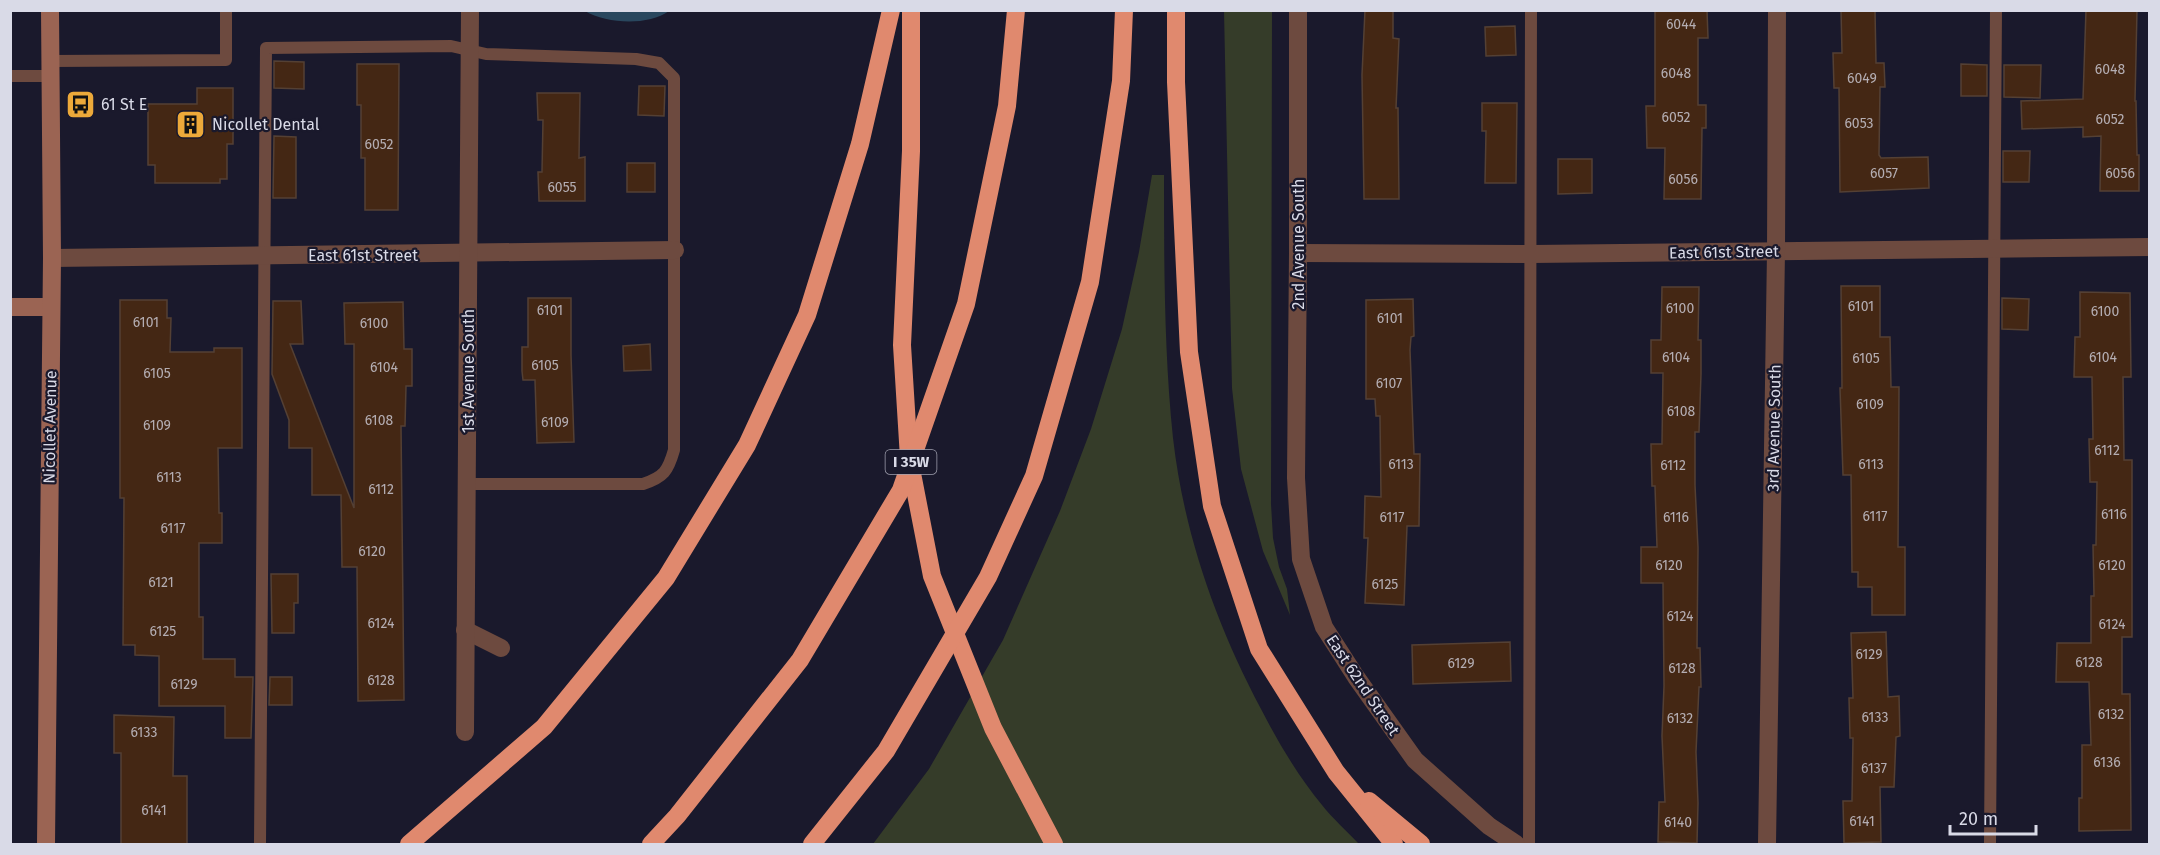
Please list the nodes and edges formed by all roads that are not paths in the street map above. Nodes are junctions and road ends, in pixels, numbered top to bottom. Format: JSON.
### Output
{"nodes":[{"id":1,"x":50,"y":10,"type":"edge"},
{"id":2,"x":226,"y":10,"type":"edge"},
{"id":3,"x":470,"y":10,"type":"edge"},
{"id":4,"x":891,"y":10,"type":"edge"},
{"id":5,"x":911,"y":10,"type":"edge"},
{"id":6,"x":1016,"y":10,"type":"edge"},
{"id":7,"x":1124,"y":10,"type":"edge"},
{"id":8,"x":1176,"y":10,"type":"edge"},
{"id":9,"x":1298,"y":10,"type":"edge"},
{"id":10,"x":1531,"y":10,"type":"edge"},
{"id":11,"x":1778,"y":10,"type":"edge"},
{"id":12,"x":1996,"y":10,"type":"edge"},
{"id":13,"x":470,"y":50,"type":"junction"},
{"id":14,"x":50,"y":68,"type":"junction"},
{"id":15,"x":10,"y":76,"type":"edge"},
{"id":16,"x":2150,"y":248,"type":"edge"},
{"id":17,"x":1994,"y":249,"type":"junction"},
{"id":18,"x":675,"y":250,"type":"junction"},
{"id":19,"x":1776,"y":251,"type":"junction"},
{"id":20,"x":1299,"y":253,"type":"junction"},
{"id":21,"x":469,"y":254,"type":"junction"},
{"id":22,"x":1532,"y":254,"type":"junction"},
{"id":23,"x":264,"y":256,"type":"junction"},
{"id":24,"x":52,"y":258,"type":"junction"},
{"id":25,"x":51,"y":307,"type":"junction"},
{"id":26,"x":10,"y":308,"type":"edge"},
{"id":27,"x":1296,"y":478,"type":"joint"},
{"id":28,"x":467,"y":484,"type":"junction"},
{"id":29,"x":465,"y":630,"type":"junction"},
{"id":30,"x":501,"y":648,"type":"dead end"},
{"id":31,"x":465,"y":732,"type":"dead end"},
{"id":32,"x":1336,"y":772,"type":"junction"},
{"id":33,"x":46,"y":844,"type":"edge"},
{"id":34,"x":260,"y":844,"type":"edge"},
{"id":35,"x":409,"y":844,"type":"edge"},
{"id":36,"x":651,"y":844,"type":"edge"},
{"id":37,"x":812,"y":844,"type":"edge"},
{"id":38,"x":1054,"y":844,"type":"edge"},
{"id":39,"x":1394,"y":844,"type":"edge"},
{"id":40,"x":1421,"y":844,"type":"edge"},
{"id":41,"x":1516,"y":844,"type":"edge"},
{"id":42,"x":1529,"y":844,"type":"edge"},
{"id":43,"x":1767,"y":844,"type":"edge"},
{"id":44,"x":1990,"y":844,"type":"edge"}],
"edges":[{"from":1,"to":14,"type":"main road","name":"Nicollet Avenue"},
{"from":2,"to":14,"type":"lane"},
{"from":3,"to":13,"type":"street","name":"1st Avenue South"},
{"from":4,"to":35,"type":"highway"},
{"from":5,"to":38,"type":"highway"},
{"from":6,"to":36,"type":"highway","number":"I 35W"},
{"from":7,"to":37,"type":"highway"},
{"from":8,"to":32,"type":"highway"},
{"from":9,"to":20,"type":"street","name":"2nd Avenue South"},
{"from":10,"to":22,"type":"lane"},
{"from":11,"to":19,"type":"street","name":"3rd Avenue South"},
{"from":12,"to":17,"type":"lane"},
{"from":13,"to":18,"type":"lane"},
{"from":13,"to":21,"type":"street","name":"1st Avenue South"},
{"from":13,"to":23,"type":"lane"},
{"from":14,"to":15,"type":"lane"},
{"from":14,"to":24,"type":"main road","name":"Nicollet Avenue"},
{"from":16,"to":17,"type":"street","name":"East 61st Street"},
{"from":17,"to":19,"type":"street","name":"East 61st Street"},
{"from":17,"to":44,"type":"lane"},
{"from":18,"to":21,"type":"street","name":"East 61st Street"},
{"from":18,"to":28,"type":"lane"},
{"from":19,"to":22,"type":"street","name":"East 61st Street"},
{"from":19,"to":43,"type":"street","name":"3rd Avenue South"},
{"from":20,"to":22,"type":"street","name":"East 61st Street"},
{"from":20,"to":27,"type":"street","name":"2nd Avenue South"},
{"from":21,"to":23,"type":"street","name":"East 61st Street"},
{"from":21,"to":28,"type":"street","name":"1st Avenue South"},
{"from":22,"to":42,"type":"lane"},
{"from":23,"to":24,"type":"street","name":"East 61st Street"},
{"from":23,"to":34,"type":"lane"},
{"from":24,"to":25,"type":"main road","name":"Nicollet Avenue"},
{"from":25,"to":26,"type":"main road"},
{"from":25,"to":33,"type":"main road","name":"Nicollet Avenue"},
{"from":27,"to":41,"type":"street","name":"East 62nd Street"},
{"from":28,"to":29,"type":"street","name":"1st Avenue South"},
{"from":29,"to":30,"type":"street"},
{"from":29,"to":31,"type":"street","name":"1st Avenue South"},
{"from":32,"to":39,"type":"highway"},
{"from":32,"to":40,"type":"highway"}]}
